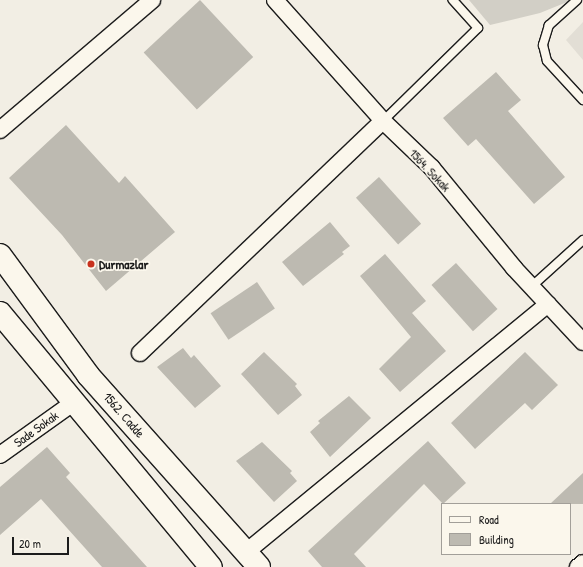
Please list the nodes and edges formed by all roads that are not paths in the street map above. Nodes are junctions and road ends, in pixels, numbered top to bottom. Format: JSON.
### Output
{"nodes":[{"id":1,"x":152,"y":0,"type":"edge"},
{"id":2,"x":275,"y":0,"type":"edge"},
{"id":3,"x":453,"y":0,"type":"edge"},
{"id":4,"x":577,"y":0,"type":"edge"},
{"id":5,"x":583,"y":100,"type":"edge"},
{"id":6,"x":383,"y":121,"type":"junction"},
{"id":7,"x":0,"y":130,"type":"edge"},
{"id":8,"x":583,"y":240,"type":"edge"},
{"id":9,"x":0,"y":255,"type":"edge"},
{"id":10,"x":531,"y":287,"type":"junction"},
{"id":11,"x":548,"y":304,"type":"junction"},
{"id":12,"x":0,"y":313,"type":"edge"},
{"id":13,"x":583,"y":342,"type":"edge"},
{"id":14,"x":140,"y":353,"type":"dead end"},
{"id":15,"x":73,"y":403,"type":"junction"},
{"id":16,"x":0,"y":455,"type":"edge"},
{"id":17,"x":252,"y":560,"type":"edge"},
{"id":18,"x":583,"y":563,"type":"edge"},
{"id":19,"x":211,"y":567,"type":"edge"},
{"id":20,"x":578,"y":567,"type":"edge"}],
"edges":[{"from":1,"to":7,"type":"street"},
{"from":2,"to":6,"type":"street","name":"1564. Sokak"},
{"from":3,"to":6,"type":"lane"},
{"from":4,"to":5,"type":"lane"},
{"from":6,"to":10,"type":"street","name":"1564. Sokak"},
{"from":6,"to":14,"type":"street"},
{"from":8,"to":10,"type":"lane"},
{"from":9,"to":17,"type":"main road","name":"1562. Cadde"},
{"from":10,"to":11,"type":"street","name":"1564. Sokak"},
{"from":11,"to":13,"type":"street","name":"1564. Sokak"},
{"from":11,"to":17,"type":"street"},
{"from":12,"to":15,"type":"main road"},
{"from":15,"to":16,"type":"street","name":"Sade Sokak"},
{"from":15,"to":19,"type":"main road"},
{"from":18,"to":20,"type":"street"}]}
